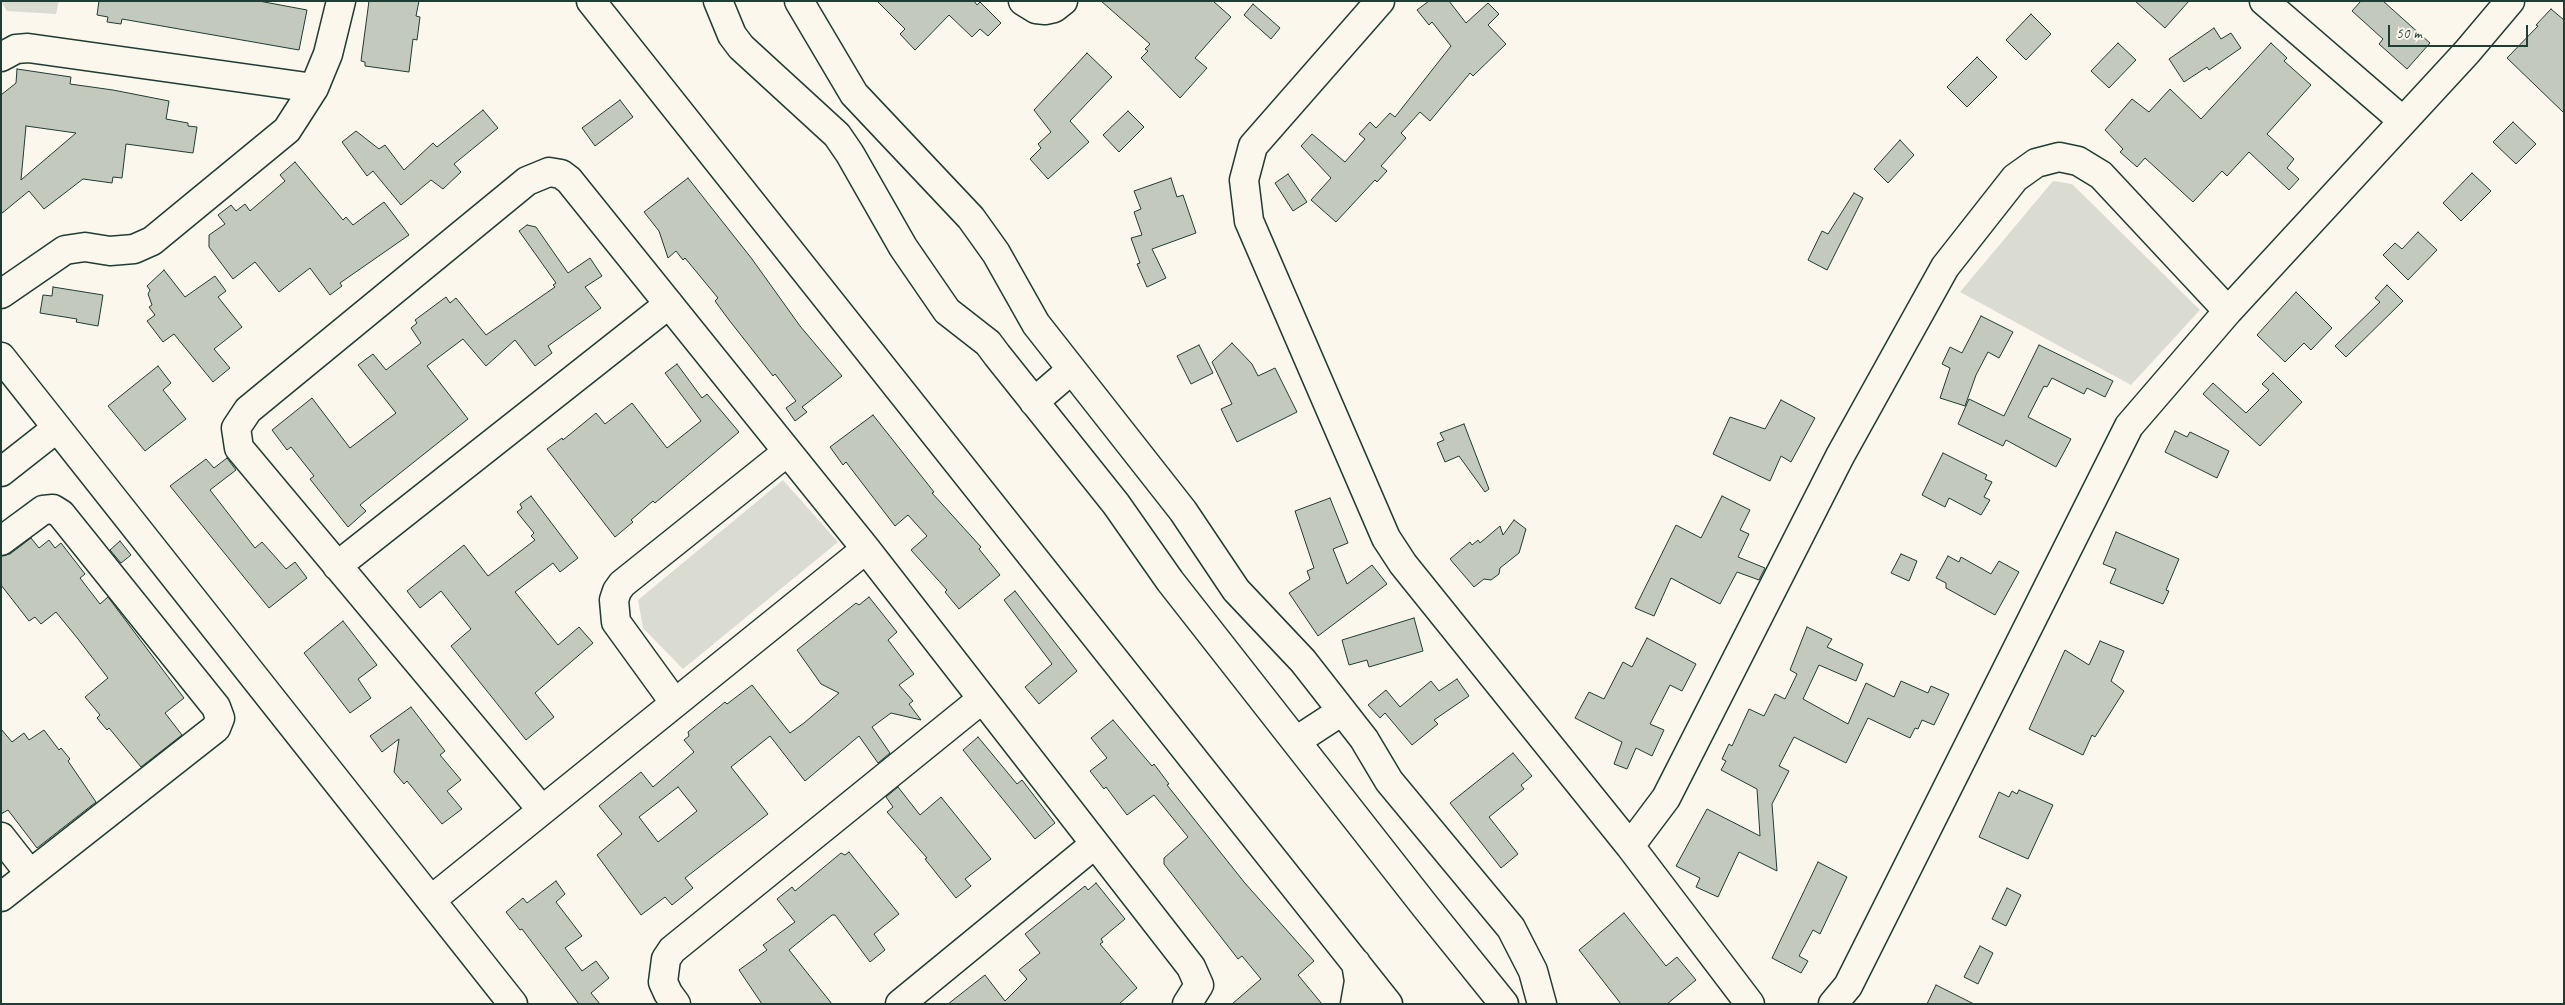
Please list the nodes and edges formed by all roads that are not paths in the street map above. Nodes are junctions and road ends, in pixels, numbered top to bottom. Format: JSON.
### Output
{"nodes":[{"id":1,"x":341,"y":1,"type":"edge"},
{"id":2,"x":591,"y":1,"type":"edge"},
{"id":3,"x":718,"y":1,"type":"edge"},
{"id":4,"x":799,"y":1,"type":"edge"},
{"id":5,"x":1023,"y":1,"type":"edge"},
{"id":6,"x":1063,"y":1,"type":"edge"},
{"id":7,"x":1380,"y":1,"type":"edge"},
{"id":8,"x":2264,"y":1,"type":"edge"},
{"id":9,"x":2510,"y":1,"type":"edge"},
{"id":10,"x":1,"y":57,"type":"edge"},
{"id":11,"x":314,"y":88,"type":"junction"},
{"id":12,"x":2403,"y":121,"type":"junction"},
{"id":13,"x":1,"y":294,"type":"edge"},
{"id":14,"x":669,"y":304,"type":"junction"},
{"id":15,"x":2228,"y":311,"type":"junction"},
{"id":16,"x":1,"y":357,"type":"edge"},
{"id":17,"x":1070,"y":371,"type":"junction"},
{"id":18,"x":1034,"y":402,"type":"junction"},
{"id":19,"x":57,"y":428,"type":"junction"},
{"id":20,"x":787,"y":452,"type":"junction"},
{"id":21,"x":1,"y":472,"type":"edge"},
{"id":22,"x":1,"y":541,"type":"edge"},
{"id":23,"x":866,"y":549,"type":"junction"},
{"id":24,"x":337,"y":566,"type":"junction"},
{"id":25,"x":982,"y":699,"type":"junction"},
{"id":26,"x":674,"y":702,"type":"junction"},
{"id":27,"x":1342,"y":711,"type":"junction"},
{"id":28,"x":1296,"y":741,"type":"junction"},
{"id":29,"x":542,"y":810,"type":"junction"},
{"id":30,"x":1,"y":837,"type":"edge"},
{"id":31,"x":1096,"y":844,"type":"junction"},
{"id":32,"x":1630,"y":846,"type":"junction"},
{"id":33,"x":11,"y":884,"type":"edge"},
{"id":34,"x":431,"y":900,"type":"junction"},
{"id":35,"x":1356,"y":964,"type":"junction"},
{"id":36,"x":1533,"y":971,"type":"junction"},
{"id":37,"x":1500,"y":999,"type":"edge"},
{"id":38,"x":513,"y":1004,"type":"edge"},
{"id":39,"x":676,"y":1004,"type":"edge"},
{"id":40,"x":900,"y":1004,"type":"edge"},
{"id":41,"x":1187,"y":1004,"type":"edge"},
{"id":42,"x":1355,"y":1004,"type":"edge"},
{"id":43,"x":1388,"y":1004,"type":"edge"},
{"id":44,"x":1542,"y":1004,"type":"edge"},
{"id":45,"x":1750,"y":1004,"type":"edge"},
{"id":46,"x":1833,"y":1004,"type":"edge"}],
"edges":[{"from":1,"to":11,"type":"street"},
{"from":2,"to":35,"type":"street"},
{"from":3,"to":18,"type":"street"},
{"from":4,"to":17,"type":"street"},
{"from":5,"to":6,"type":"street"},
{"from":7,"to":32,"type":"street"},
{"from":8,"to":12,"type":"street"},
{"from":9,"to":12,"type":"street"},
{"from":10,"to":11,"type":"street"},
{"from":11,"to":13,"type":"street"},
{"from":12,"to":15,"type":"street"},
{"from":14,"to":20,"type":"street"},
{"from":14,"to":24,"type":"street"},
{"from":14,"to":24,"type":"street"},
{"from":15,"to":32,"type":"street"},
{"from":15,"to":46,"type":"street"},
{"from":16,"to":19,"type":"street"},
{"from":17,"to":18,"type":"street"},
{"from":17,"to":27,"type":"street"},
{"from":18,"to":28,"type":"street"},
{"from":19,"to":21,"type":"street"},
{"from":19,"to":34,"type":"street"},
{"from":20,"to":23,"type":"street"},
{"from":20,"to":26,"type":"street"},
{"from":22,"to":33,"type":"street"},
{"from":23,"to":25,"type":"street"},
{"from":23,"to":26,"type":"street"},
{"from":24,"to":29,"type":"street"},
{"from":25,"to":31,"type":"street"},
{"from":25,"to":39,"type":"street"},
{"from":26,"to":29,"type":"street"},
{"from":27,"to":28,"type":"street"},
{"from":27,"to":36,"type":"street"},
{"from":28,"to":37,"type":"street"},
{"from":29,"to":34,"type":"street"},
{"from":30,"to":33,"type":"street"},
{"from":31,"to":40,"type":"street"},
{"from":31,"to":41,"type":"street"},
{"from":32,"to":45,"type":"street"},
{"from":34,"to":38,"type":"street"},
{"from":35,"to":42,"type":"street"},
{"from":35,"to":43,"type":"street"},
{"from":36,"to":37,"type":"street"},
{"from":36,"to":44,"type":"street"}]}
